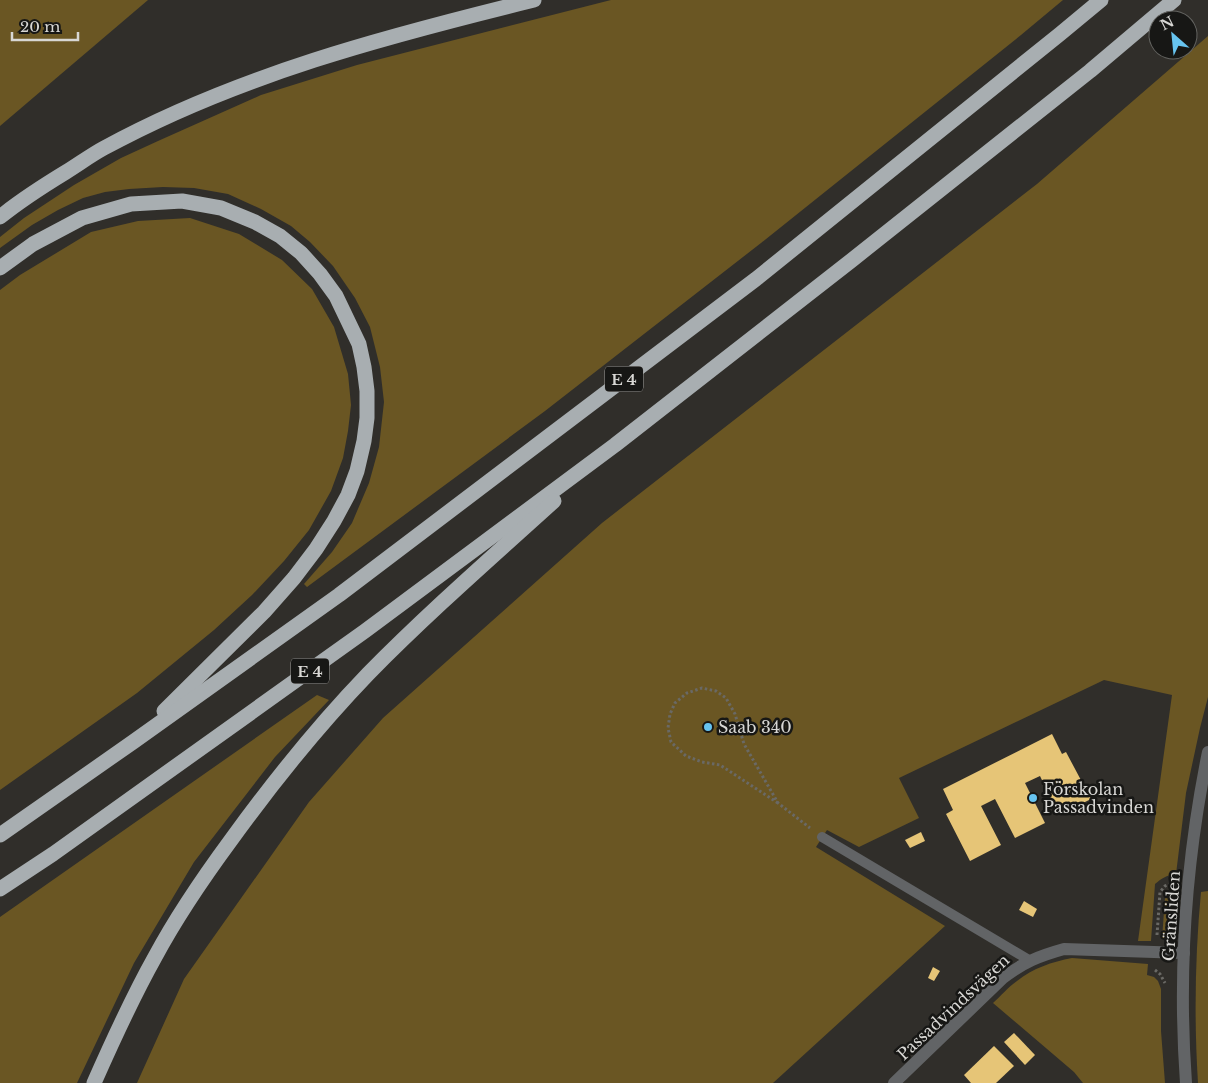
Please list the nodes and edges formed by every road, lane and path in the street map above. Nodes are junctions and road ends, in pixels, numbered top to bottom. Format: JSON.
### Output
{"nodes":[{"id":1,"x":534,"y":0,"type":"edge"},
{"id":2,"x":1101,"y":0,"type":"edge"},
{"id":3,"x":1174,"y":0,"type":"edge"},
{"id":4,"x":0,"y":217,"type":"edge"},
{"id":5,"x":0,"y":268,"type":"edge"},
{"id":6,"x":615,"y":446,"type":"junction"},
{"id":7,"x":133,"y":742,"type":"junction"},
{"id":8,"x":1208,"y":752,"type":"edge"},
{"id":9,"x":778,"y":803,"type":"junction"},
{"id":10,"x":0,"y":835,"type":"edge"},
{"id":11,"x":822,"y":837,"type":"joint"},
{"id":12,"x":0,"y":889,"type":"edge"},
{"id":13,"x":1184,"y":953,"type":"junction"},
{"id":14,"x":1029,"y":960,"type":"junction"},
{"id":15,"x":94,"y":1083,"type":"edge"},
{"id":16,"x":894,"y":1083,"type":"edge"},
{"id":17,"x":1186,"y":1083,"type":"edge"}],
"edges":[{"from":1,"to":4,"type":"highway"},
{"from":2,"to":7,"type":"highway","number":"E 4"},
{"from":3,"to":6,"type":"highway","number":"E 4"},
{"from":5,"to":7,"type":"highway"},
{"from":6,"to":12,"type":"highway","number":"E 4"},
{"from":6,"to":15,"type":"highway"},
{"from":7,"to":10,"type":"highway","number":"E 4"},
{"from":8,"to":13,"type":"street","name":"Gränsliden"},
{"from":9,"to":9,"type":"path"},
{"from":9,"to":11,"type":"path"},
{"from":11,"to":14,"type":"lane"},
{"from":13,"to":14,"type":"street","name":"Passadvindsvägen"},
{"from":13,"to":17,"type":"street","name":"Gränsliden"},
{"from":14,"to":16,"type":"street","name":"Passadvindsvägen"}]}
